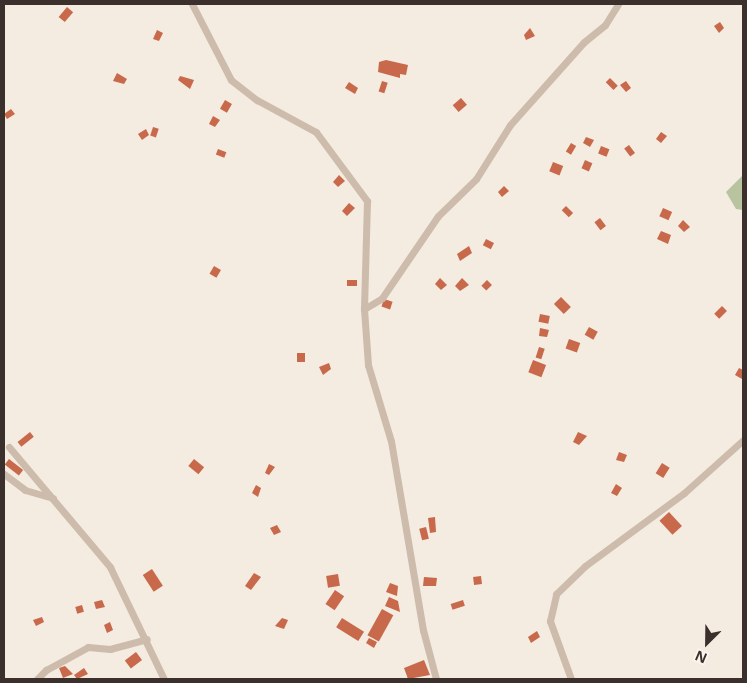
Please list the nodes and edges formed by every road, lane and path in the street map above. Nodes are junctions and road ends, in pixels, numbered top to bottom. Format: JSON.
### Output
{"nodes":[{"id":1,"x":192,"y":4,"type":"edge"},
{"id":2,"x":618,"y":4,"type":"edge"},
{"id":3,"x":364,"y":309,"type":"junction"},
{"id":4,"x":743,"y":440,"type":"edge"},
{"id":5,"x":9,"y":447,"type":"dead end"},
{"id":6,"x":4,"y":474,"type":"edge"},
{"id":7,"x":53,"y":498,"type":"junction"},
{"id":8,"x":147,"y":639,"type":"junction"},
{"id":9,"x":37,"y":679,"type":"edge"},
{"id":10,"x":164,"y":679,"type":"edge"},
{"id":11,"x":436,"y":679,"type":"edge"},
{"id":12,"x":571,"y":679,"type":"edge"}],
"edges":[{"from":1,"to":3,"type":"street"},
{"from":2,"to":3,"type":"street"},
{"from":3,"to":11,"type":"street"},
{"from":4,"to":12,"type":"street"},
{"from":5,"to":7,"type":"street"},
{"from":6,"to":7,"type":"street"},
{"from":7,"to":8,"type":"street"},
{"from":8,"to":9,"type":"street"},
{"from":8,"to":10,"type":"street"}]}
